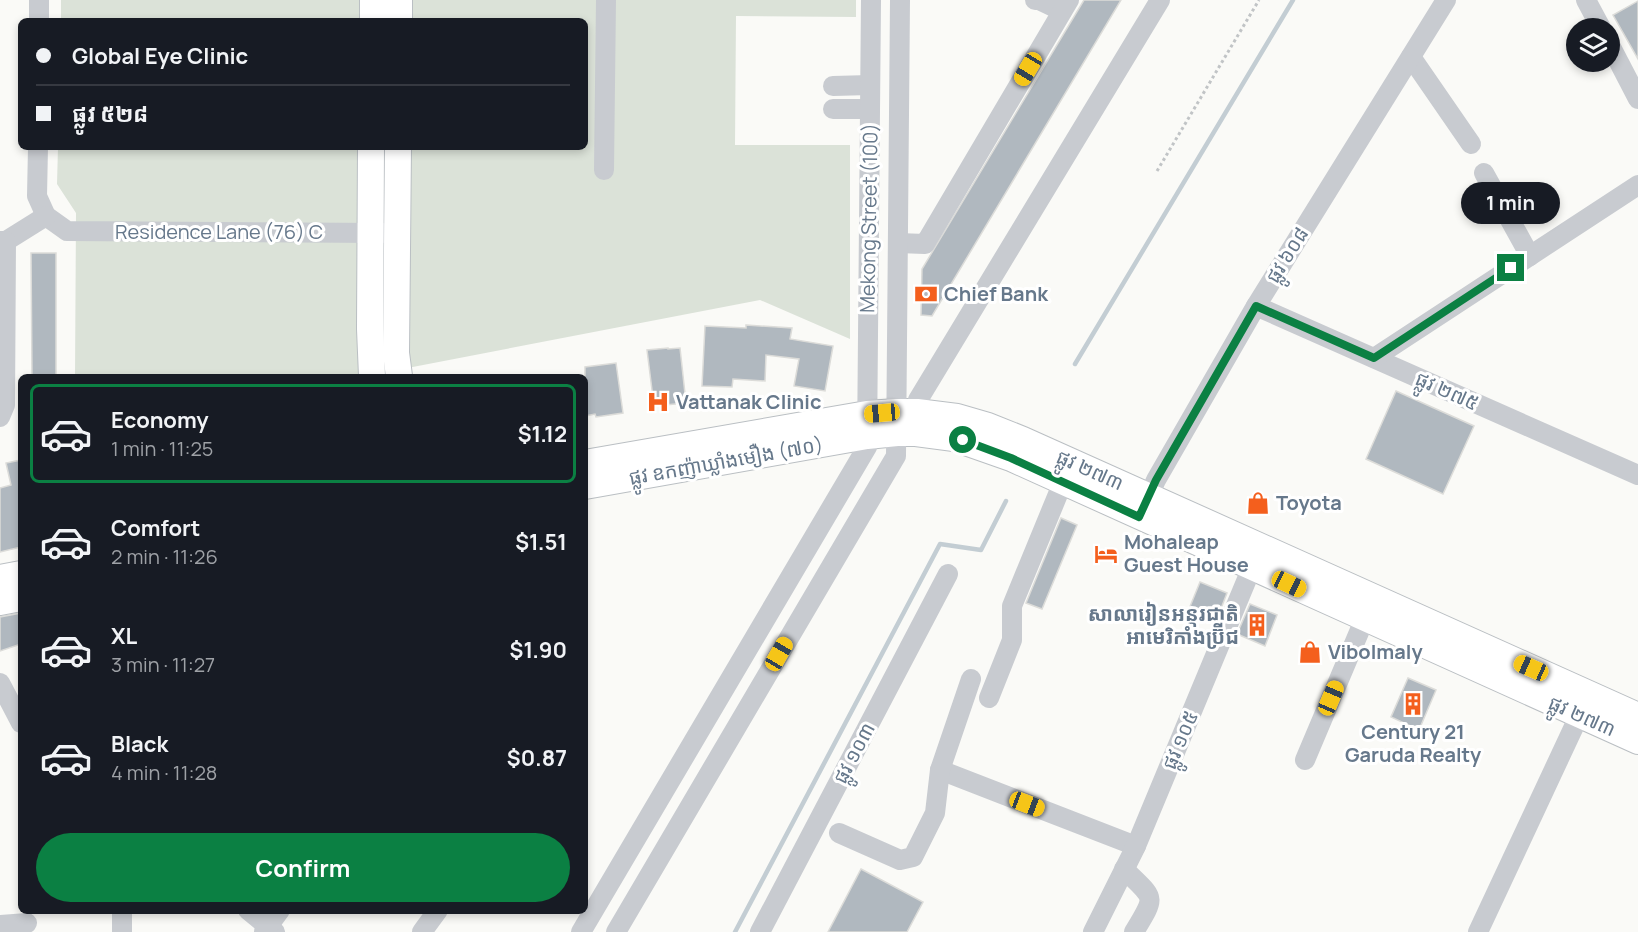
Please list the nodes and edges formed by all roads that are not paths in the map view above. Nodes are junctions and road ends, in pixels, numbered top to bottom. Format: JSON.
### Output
{"nodes":[{"id":1,"x":39,"y":0,"type":"edge"},
{"id":2,"x":373,"y":0,"type":"edge"},
{"id":3,"x":399,"y":0,"type":"edge"},
{"id":4,"x":606,"y":0,"type":"edge"},
{"id":5,"x":871,"y":0,"type":"edge"},
{"id":6,"x":900,"y":0,"type":"edge"},
{"id":7,"x":1035,"y":0,"type":"edge"},
{"id":8,"x":1160,"y":0,"type":"edge"},
{"id":9,"x":1446,"y":0,"type":"edge"},
{"id":10,"x":1586,"y":0,"type":"edge"},
{"id":11,"x":1065,"y":6,"type":"edge"},
{"id":12,"x":39,"y":18,"type":"edge"},
{"id":13,"x":373,"y":18,"type":"edge"},
{"id":14,"x":399,"y":18,"type":"edge"},
{"id":15,"x":1596,"y":18,"type":"edge"},
{"id":16,"x":1411,"y":57,"type":"junction"},
{"id":17,"x":1620,"y":64,"type":"edge"},
{"id":18,"x":833,"y":86,"type":"dead end"},
{"id":19,"x":870,"y":86,"type":"junction"},
{"id":20,"x":1638,"y":99,"type":"edge"},
{"id":21,"x":833,"y":109,"type":"dead end"},
{"id":22,"x":870,"y":110,"type":"junction"},
{"id":23,"x":1471,"y":144,"type":"dead end"},
{"id":24,"x":38,"y":150,"type":"edge"},
{"id":25,"x":371,"y":150,"type":"edge"},
{"id":26,"x":398,"y":150,"type":"edge"},
{"id":27,"x":604,"y":170,"type":"dead end"},
{"id":28,"x":1484,"y":173,"type":"dead end"},
{"id":29,"x":1638,"y":185,"type":"edge"},
{"id":30,"x":46,"y":216,"type":"junction"},
{"id":31,"x":371,"y":233,"type":"junction"},
{"id":32,"x":397,"y":233,"type":"junction"},
{"id":33,"x":3,"y":241,"type":"edge"},
{"id":34,"x":898,"y":243,"type":"junction"},
{"id":35,"x":1530,"y":255,"type":"junction"},
{"id":36,"x":1256,"y":306,"type":"junction"},
{"id":37,"x":1374,"y":358,"type":"junction"},
{"id":38,"x":372,"y":374,"type":"edge"},
{"id":39,"x":399,"y":374,"type":"edge"},
{"id":40,"x":0,"y":417,"type":"edge"},
{"id":41,"x":907,"y":422,"type":"junction"},
{"id":42,"x":867,"y":425,"type":"junction"},
{"id":43,"x":588,"y":463,"type":"edge"},
{"id":44,"x":1638,"y":475,"type":"edge"},
{"id":45,"x":1063,"y":483,"type":"junction"},
{"id":46,"x":588,"y":485,"type":"edge"},
{"id":47,"x":1144,"y":507,"type":"junction"},
{"id":48,"x":1256,"y":557,"type":"junction"},
{"id":49,"x":948,"y":574,"type":"dead end"},
{"id":50,"x":18,"y":575,"type":"edge"},
{"id":51,"x":0,"y":578,"type":"edge"},
{"id":52,"x":18,"y":599,"type":"edge"},
{"id":53,"x":0,"y":602,"type":"edge"},
{"id":54,"x":1365,"y":618,"type":"junction"},
{"id":55,"x":1429,"y":635,"type":"junction"},
{"id":56,"x":971,"y":679,"type":"dead end"},
{"id":57,"x":0,"y":683,"type":"edge"},
{"id":58,"x":989,"y":698,"type":"dead end"},
{"id":59,"x":1585,"y":705,"type":"junction"},
{"id":60,"x":1638,"y":716,"type":"edge"},
{"id":61,"x":18,"y":717,"type":"edge"},
{"id":62,"x":1638,"y":741,"type":"edge"},
{"id":63,"x":1305,"y":760,"type":"dead end"},
{"id":64,"x":940,"y":770,"type":"junction"},
{"id":65,"x":839,"y":833,"type":"dead end"},
{"id":66,"x":1136,"y":846,"type":"junction"},
{"id":67,"x":1124,"y":869,"type":"junction"},
{"id":68,"x":122,"y":914,"type":"edge"},
{"id":69,"x":252,"y":914,"type":"edge"},
{"id":70,"x":278,"y":914,"type":"edge"},
{"id":71,"x":435,"y":914,"type":"edge"},
{"id":72,"x":27,"y":923,"type":"dead end"},
{"id":73,"x":0,"y":925,"type":"edge"},
{"id":74,"x":269,"y":930,"type":"edge"},
{"id":75,"x":122,"y":932,"type":"edge"},
{"id":76,"x":422,"y":932,"type":"edge"},
{"id":77,"x":581,"y":932,"type":"edge"},
{"id":78,"x":616,"y":932,"type":"edge"},
{"id":79,"x":760,"y":932,"type":"edge"},
{"id":80,"x":1093,"y":932,"type":"edge"},
{"id":81,"x":1134,"y":932,"type":"edge"},
{"id":82,"x":1478,"y":932,"type":"edge"}],
"edges":[{"from":1,"to":12,"type":"street"},
{"from":2,"to":13,"type":"main road"},
{"from":3,"to":14,"type":"main road"},
{"from":4,"to":27,"type":"street"},
{"from":5,"to":19,"type":"street","name":"Mekong Street (100)"},
{"from":6,"to":34,"type":"street","name":"Mekong Street (100)"},
{"from":7,"to":11,"type":"street"},
{"from":8,"to":41,"type":"street"},
{"from":9,"to":16,"type":"street","name":"ផ្លូវ ៦០៨"},
{"from":10,"to":15,"type":"street"},
{"from":11,"to":34,"type":"street"},
{"from":16,"to":23,"type":"street"},
{"from":16,"to":36,"type":"street","name":"ផ្លូវ ៦០៨"},
{"from":17,"to":20,"type":"street"},
{"from":18,"to":19,"type":"street"},
{"from":19,"to":22,"type":"street","name":"Mekong Street (100)"},
{"from":21,"to":22,"type":"street"},
{"from":22,"to":42,"type":"street","name":"Mekong Street (100)"},
{"from":24,"to":30,"type":"street"},
{"from":25,"to":31,"type":"main road"},
{"from":26,"to":32,"type":"main road"},
{"from":28,"to":35,"type":"street"},
{"from":29,"to":35,"type":"street"},
{"from":30,"to":31,"type":"street","name":"Residence Lane (76) C"},
{"from":30,"to":33,"type":"street"},
{"from":31,"to":32,"type":"street","name":"Residence Lane (76) C"},
{"from":31,"to":38,"type":"main road"},
{"from":32,"to":39,"type":"main road"},
{"from":33,"to":40,"type":"street"},
{"from":34,"to":41,"type":"street","name":"Mekong Street (100)"},
{"from":35,"to":37,"type":"street"},
{"from":36,"to":37,"type":"street","name":"ផ្លូវ ២៧៥"},
{"from":36,"to":47,"type":"street","name":"ផ្លូវ ៦០៨"},
{"from":37,"to":44,"type":"street","name":"ផ្លូវ ២៧៥"},
{"from":41,"to":42,"type":"main road"},
{"from":41,"to":45,"type":"main road","name":"ផ្លូវ ២៧៣"},
{"from":41,"to":47,"type":"main road","name":"ផ្លូវ ២៧៣"},
{"from":41,"to":78,"type":"street"},
{"from":42,"to":43,"type":"main road","name":"ផ្លូវ ឧកញ៉ាឃ្លាំងមឿង (៧០)"},
{"from":42,"to":46,"type":"main road","name":"ផ្លូវ ឧកញ៉ាឃ្លាំងមឿង (៧០)"},
{"from":42,"to":77,"type":"street","name":"Mekong Street (100)"},
{"from":45,"to":47,"type":"main road","name":"ផ្លូវ ២៧៣"},
{"from":45,"to":58,"type":"street"},
{"from":47,"to":48,"type":"main road","name":"ផ្លូវ ២៧៣"},
{"from":48,"to":54,"type":"main road","name":"ផ្លូវ ២៧៣"},
{"from":48,"to":55,"type":"main road","name":"ផ្លូវ ២៧៣"},
{"from":48,"to":66,"type":"street","name":"ផ្លូវ ១០៥"},
{"from":49,"to":79,"type":"street","name":"ផ្លូវ ១០៣"},
{"from":50,"to":51,"type":"main road"},
{"from":52,"to":53,"type":"main road"},
{"from":54,"to":55,"type":"main road","name":"ផ្លូវ ២៧៣"},
{"from":54,"to":63,"type":"street"},
{"from":55,"to":59,"type":"main road","name":"ផ្លូវ ២៧៣"},
{"from":56,"to":64,"type":"street"},
{"from":57,"to":61,"type":"street"},
{"from":59,"to":60,"type":"main road","name":"ផ្លូវ ២៧៣"},
{"from":59,"to":62,"type":"main road","name":"ផ្លូវ ២៧៣"},
{"from":59,"to":82,"type":"street"},
{"from":64,"to":65,"type":"street"},
{"from":64,"to":66,"type":"street"},
{"from":66,"to":67,"type":"street","name":"ផ្លូវ ១០៥"},
{"from":67,"to":80,"type":"street","name":"ផ្លូវ ១០៥"},
{"from":67,"to":81,"type":"street"},
{"from":68,"to":75,"type":"street"},
{"from":69,"to":74,"type":"street"},
{"from":70,"to":74,"type":"street"},
{"from":71,"to":76,"type":"street"},
{"from":72,"to":73,"type":"street"}]}
